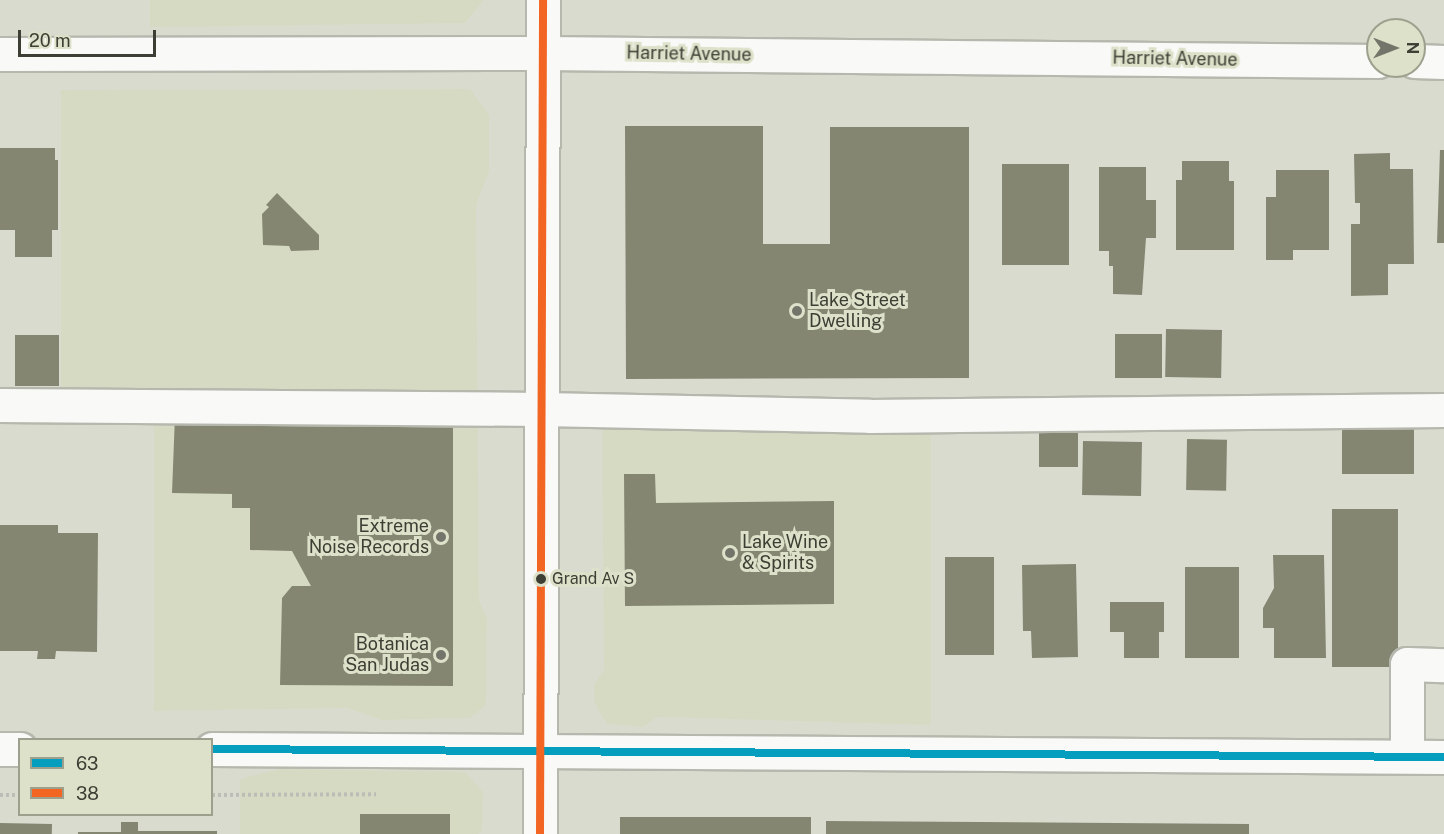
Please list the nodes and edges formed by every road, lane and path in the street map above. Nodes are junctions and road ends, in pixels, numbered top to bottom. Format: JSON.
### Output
{"nodes":[{"id":1,"x":543,"y":0,"type":"edge"},
{"id":2,"x":542,"y":53,"type":"junction"},
{"id":3,"x":0,"y":54,"type":"edge"},
{"id":4,"x":1366,"y":61,"type":"edge"},
{"id":5,"x":1426,"y":62,"type":"edge"},
{"id":6,"x":1444,"y":62,"type":"edge"},
{"id":7,"x":0,"y":405,"type":"edge"},
{"id":8,"x":542,"y":409,"type":"junction"},
{"id":9,"x":1444,"y":410,"type":"edge"},
{"id":10,"x":1444,"y":665,"type":"edge"},
{"id":11,"x":0,"y":748,"type":"edge"},
{"id":12,"x":18,"y":748,"type":"edge"},
{"id":13,"x":213,"y":749,"type":"edge"},
{"id":14,"x":540,"y":749,"type":"junction"},
{"id":15,"x":1407,"y":756,"type":"junction"},
{"id":16,"x":1444,"y":757,"type":"edge"},
{"id":17,"x":0,"y":795,"type":"edge"},
{"id":18,"x":18,"y":795,"type":"edge"},
{"id":19,"x":213,"y":795,"type":"edge"},
{"id":20,"x":323,"y":796,"type":"dead end"},
{"id":21,"x":540,"y":834,"type":"edge"}],
"edges":[{"from":1,"to":2,"type":"street"},
{"from":2,"to":3,"type":"street","name":"Harriet Avenue"},
{"from":2,"to":4,"type":"street","name":"Harriet Avenue"},
{"from":2,"to":8,"type":"street"},
{"from":5,"to":6,"type":"street"},
{"from":7,"to":8,"type":"street"},
{"from":8,"to":9,"type":"street"},
{"from":8,"to":14,"type":"street"},
{"from":10,"to":15,"type":"street"},
{"from":11,"to":12,"type":"street"},
{"from":13,"to":14,"type":"street"},
{"from":14,"to":15,"type":"street"},
{"from":14,"to":21,"type":"street"},
{"from":15,"to":16,"type":"street"},
{"from":17,"to":18,"type":"path"},
{"from":19,"to":20,"type":"path"}]}
